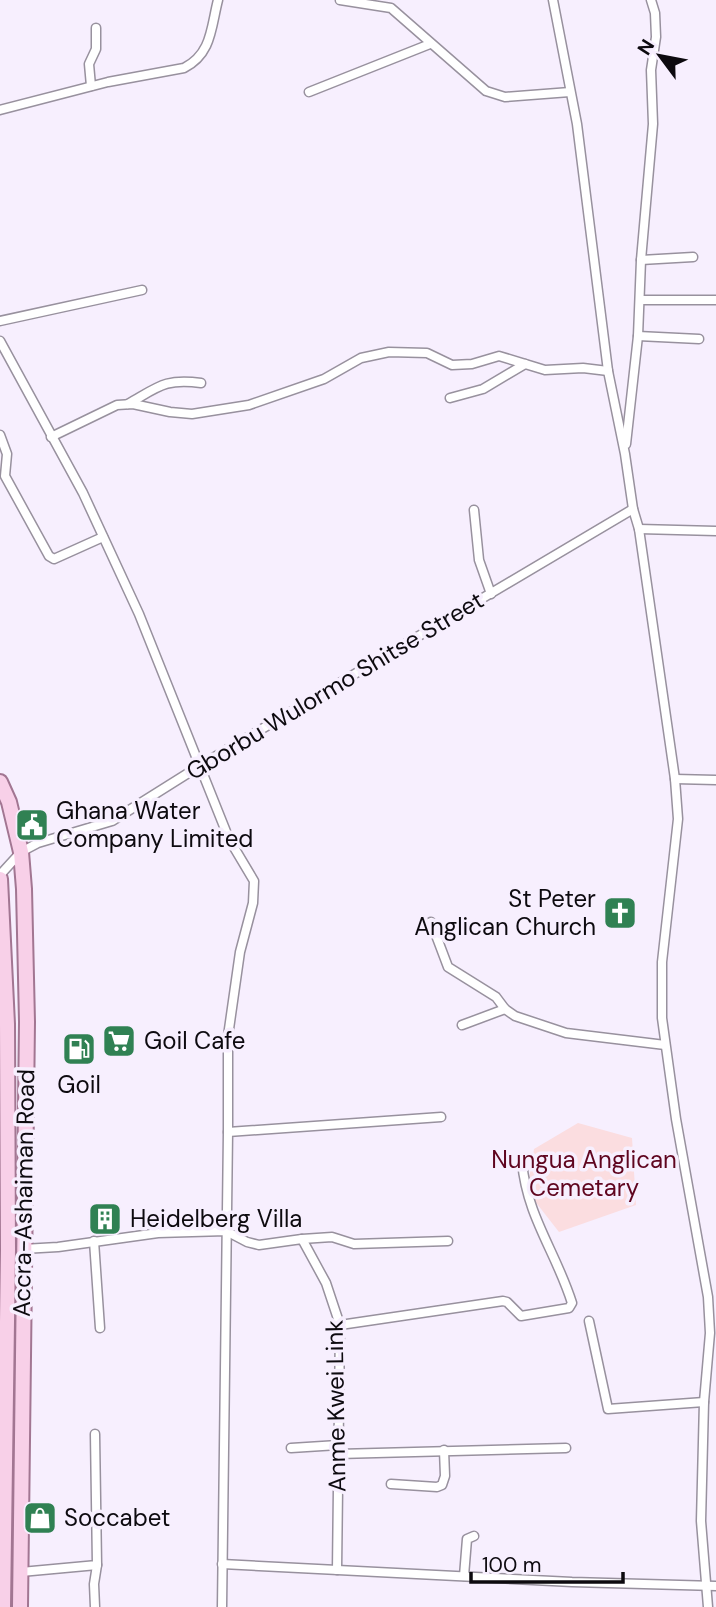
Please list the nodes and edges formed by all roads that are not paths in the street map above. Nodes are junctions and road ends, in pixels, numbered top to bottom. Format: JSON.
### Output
{"nodes":[{"id":1,"x":218,"y":0,"type":"edge"},
{"id":2,"x":340,"y":0,"type":"edge"},
{"id":3,"x":553,"y":0,"type":"edge"},
{"id":4,"x":651,"y":0,"type":"edge"},
{"id":5,"x":96,"y":28,"type":"dead end"},
{"id":6,"x":430,"y":44,"type":"junction"},
{"id":7,"x":91,"y":86,"type":"junction"},
{"id":8,"x":309,"y":92,"type":"dead end"},
{"id":9,"x":570,"y":92,"type":"junction"},
{"id":10,"x":0,"y":110,"type":"edge"},
{"id":11,"x":692,"y":257,"type":"dead end"},
{"id":12,"x":641,"y":260,"type":"junction"},
{"id":13,"x":142,"y":290,"type":"dead end"},
{"id":14,"x":640,"y":300,"type":"junction"},
{"id":15,"x":716,"y":300,"type":"edge"},
{"id":16,"x":0,"y":321,"type":"edge"},
{"id":17,"x":638,"y":336,"type":"junction"},
{"id":18,"x":699,"y":339,"type":"dead end"},
{"id":19,"x":0,"y":341,"type":"edge"},
{"id":20,"x":525,"y":364,"type":"junction"},
{"id":21,"x":608,"y":370,"type":"junction"},
{"id":22,"x":201,"y":383,"type":"dead end"},
{"id":23,"x":450,"y":398,"type":"dead end"},
{"id":24,"x":128,"y":404,"type":"junction"},
{"id":25,"x":0,"y":436,"type":"edge"},
{"id":26,"x":51,"y":437,"type":"junction"},
{"id":27,"x":625,"y":454,"type":"junction"},
{"id":28,"x":3,"y":478,"type":"edge"},
{"id":29,"x":633,"y":509,"type":"junction"},
{"id":30,"x":474,"y":510,"type":"dead end"},
{"id":31,"x":639,"y":529,"type":"junction"},
{"id":32,"x":716,"y":531,"type":"edge"},
{"id":33,"x":103,"y":537,"type":"junction"},
{"id":34,"x":491,"y":594,"type":"junction"},
{"id":35,"x":201,"y":765,"type":"junction"},
{"id":36,"x":675,"y":779,"type":"junction"},
{"id":37,"x":716,"y":780,"type":"edge"},
{"id":38,"x":0,"y":782,"type":"edge"},
{"id":39,"x":21,"y":852,"type":"junction"},
{"id":40,"x":0,"y":877,"type":"edge"},
{"id":41,"x":431,"y":922,"type":"dead end"},
{"id":42,"x":505,"y":1009,"type":"junction"},
{"id":43,"x":462,"y":1025,"type":"dead end"},
{"id":44,"x":665,"y":1045,"type":"junction"},
{"id":45,"x":441,"y":1117,"type":"dead end"},
{"id":46,"x":228,"y":1132,"type":"junction"},
{"id":47,"x":3,"y":1140,"type":"edge"},
{"id":48,"x":522,"y":1162,"type":"dead end"},
{"id":49,"x":226,"y":1231,"type":"junction"},
{"id":50,"x":302,"y":1239,"type":"junction"},
{"id":51,"x":94,"y":1241,"type":"junction"},
{"id":52,"x":448,"y":1241,"type":"dead end"},
{"id":53,"x":23,"y":1249,"type":"junction"},
{"id":54,"x":3,"y":1309,"type":"edge"},
{"id":55,"x":589,"y":1321,"type":"dead end"},
{"id":56,"x":340,"y":1325,"type":"junction"},
{"id":57,"x":100,"y":1328,"type":"dead end"},
{"id":58,"x":713,"y":1333,"type":"edge"},
{"id":59,"x":704,"y":1402,"type":"junction"},
{"id":60,"x":95,"y":1434,"type":"dead end"},
{"id":61,"x":291,"y":1447,"type":"dead end"},
{"id":62,"x":566,"y":1448,"type":"dead end"},
{"id":63,"x":338,"y":1450,"type":"junction"},
{"id":64,"x":444,"y":1450,"type":"junction"},
{"id":65,"x":2,"y":1460,"type":"edge"},
{"id":66,"x":391,"y":1484,"type":"dead end"},
{"id":67,"x":474,"y":1536,"type":"dead end"},
{"id":68,"x":222,"y":1564,"type":"junction"},
{"id":69,"x":97,"y":1565,"type":"junction"},
{"id":70,"x":337,"y":1570,"type":"junction"},
{"id":71,"x":20,"y":1572,"type":"junction"},
{"id":72,"x":464,"y":1576,"type":"junction"},
{"id":73,"x":711,"y":1586,"type":"edge"},
{"id":74,"x":3,"y":1607,"type":"edge"},
{"id":75,"x":20,"y":1607,"type":"edge"},
{"id":76,"x":94,"y":1607,"type":"edge"},
{"id":77,"x":222,"y":1607,"type":"edge"},
{"id":78,"x":708,"y":1607,"type":"edge"}],
"edges":[{"from":1,"to":7,"type":"street"},
{"from":2,"to":6,"type":"street"},
{"from":3,"to":9,"type":"street"},
{"from":4,"to":12,"type":"street"},
{"from":5,"to":7,"type":"street"},
{"from":6,"to":8,"type":"street"},
{"from":6,"to":9,"type":"street"},
{"from":7,"to":10,"type":"street"},
{"from":9,"to":21,"type":"street"},
{"from":11,"to":12,"type":"street"},
{"from":12,"to":14,"type":"street"},
{"from":13,"to":16,"type":"street"},
{"from":14,"to":15,"type":"street"},
{"from":14,"to":17,"type":"street"},
{"from":17,"to":18,"type":"street"},
{"from":17,"to":27,"type":"street"},
{"from":19,"to":26,"type":"street"},
{"from":20,"to":21,"type":"street"},
{"from":20,"to":23,"type":"street"},
{"from":20,"to":24,"type":"street"},
{"from":21,"to":27,"type":"street"},
{"from":22,"to":24,"type":"street"},
{"from":24,"to":26,"type":"street"},
{"from":25,"to":28,"type":"street"},
{"from":26,"to":33,"type":"street"},
{"from":27,"to":29,"type":"street"},
{"from":28,"to":33,"type":"street"},
{"from":29,"to":31,"type":"street"},
{"from":29,"to":34,"type":"street","name":"Gborbu Wulormo Shitse Street"},
{"from":30,"to":34,"type":"street"},
{"from":31,"to":32,"type":"street"},
{"from":31,"to":36,"type":"street"},
{"from":33,"to":35,"type":"street"},
{"from":34,"to":35,"type":"street","name":"Gborbu Wulormo Shitse Street"},
{"from":35,"to":39,"type":"street","name":"Gborbu Wulormo Shitse Street"},
{"from":35,"to":46,"type":"street"},
{"from":36,"to":37,"type":"street"},
{"from":36,"to":44,"type":"street"},
{"from":38,"to":39,"type":"main road","name":"Accra-Ashaiman Road"},
{"from":39,"to":40,"type":"street","name":"Gborbu Wulormo Shitse Street"},
{"from":39,"to":53,"type":"main road","name":"Accra-Ashaiman Road"},
{"from":40,"to":47,"type":"main road","name":"Accra-Ashaiman Road"},
{"from":41,"to":42,"type":"street"},
{"from":42,"to":43,"type":"street"},
{"from":42,"to":44,"type":"street"},
{"from":44,"to":58,"type":"street"},
{"from":45,"to":46,"type":"street"},
{"from":46,"to":49,"type":"street"},
{"from":47,"to":54,"type":"main road","name":"Accra-Ashaiman Road"},
{"from":48,"to":56,"type":"street"},
{"from":49,"to":50,"type":"street"},
{"from":49,"to":51,"type":"street"},
{"from":49,"to":68,"type":"street"},
{"from":50,"to":52,"type":"street"},
{"from":50,"to":56,"type":"street","name":"Anme Kwei Link"},
{"from":51,"to":53,"type":"street"},
{"from":51,"to":57,"type":"street"},
{"from":53,"to":71,"type":"main road","name":"Accra-Ashaiman Road"},
{"from":54,"to":65,"type":"main road","name":"Accra-Ashaiman Road"},
{"from":55,"to":59,"type":"street"},
{"from":56,"to":63,"type":"street","name":"Anme Kwei Link"},
{"from":58,"to":59,"type":"street"},
{"from":59,"to":73,"type":"street"},
{"from":60,"to":69,"type":"street"},
{"from":61,"to":63,"type":"street"},
{"from":62,"to":64,"type":"street"},
{"from":63,"to":64,"type":"street"},
{"from":63,"to":70,"type":"street","name":"Anme Kwei Link"},
{"from":64,"to":66,"type":"street"},
{"from":65,"to":74,"type":"main road","name":"Accra-Ashaiman Road"},
{"from":67,"to":72,"type":"street"},
{"from":68,"to":70,"type":"street"},
{"from":68,"to":77,"type":"street"},
{"from":69,"to":71,"type":"street"},
{"from":69,"to":76,"type":"street"},
{"from":70,"to":72,"type":"street"},
{"from":71,"to":75,"type":"main road","name":"Accra-Ashaiman Road"},
{"from":72,"to":73,"type":"street"},
{"from":73,"to":78,"type":"street"}]}
